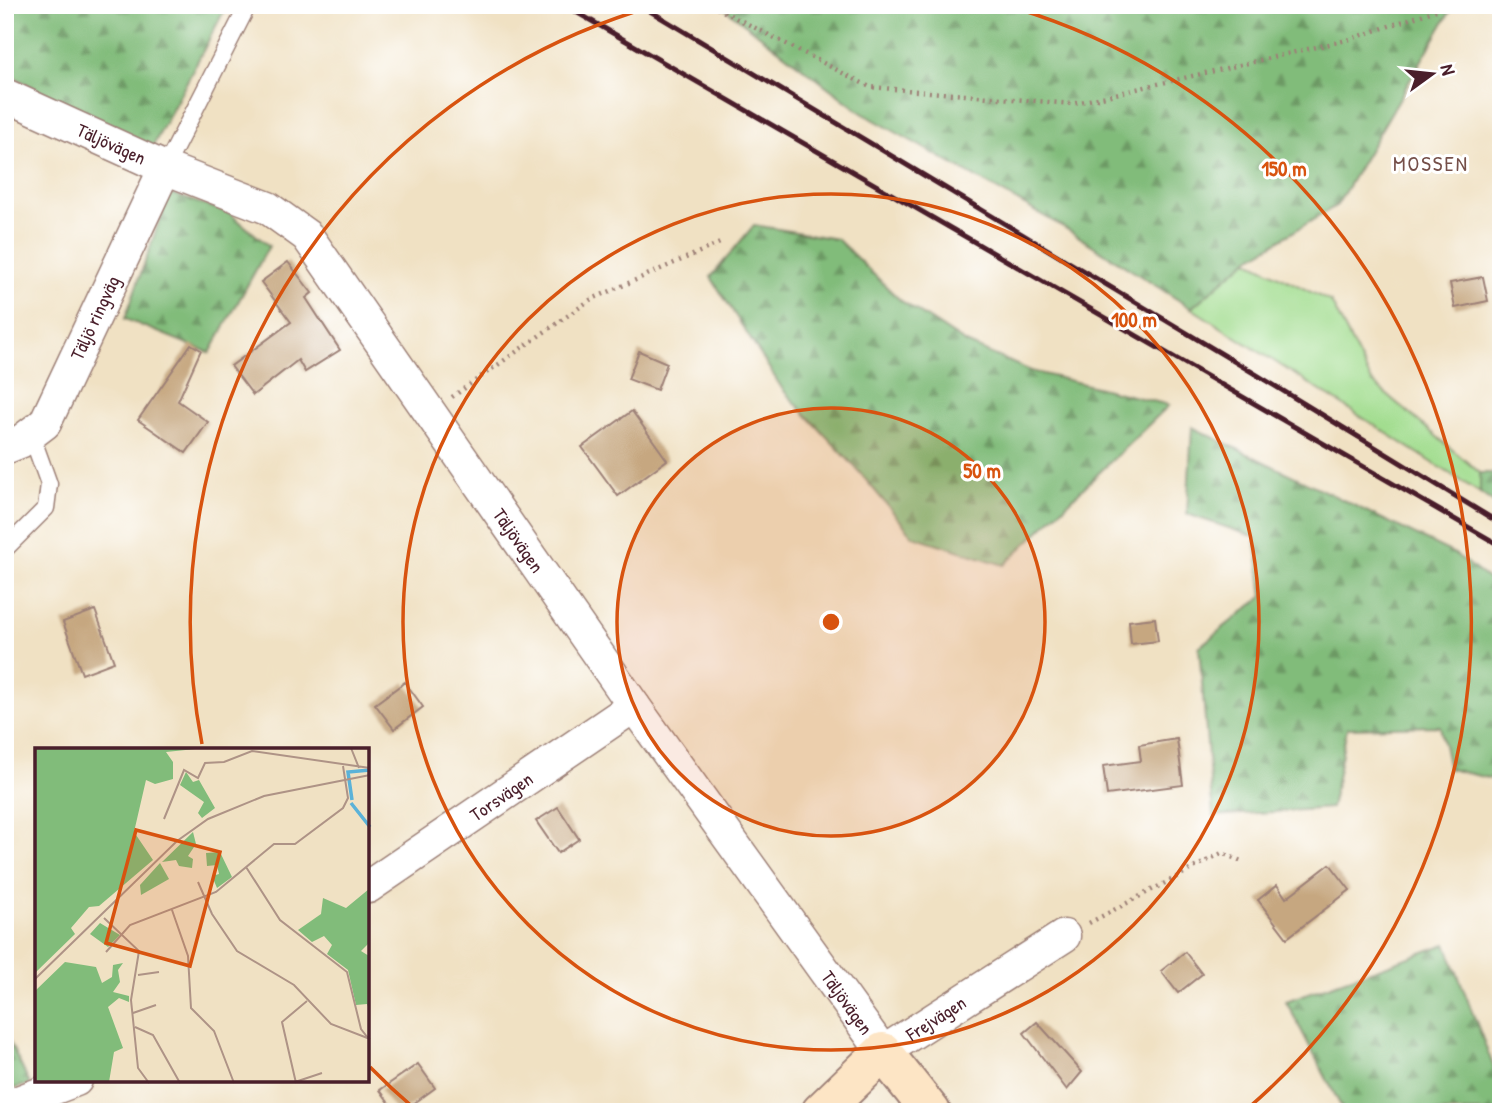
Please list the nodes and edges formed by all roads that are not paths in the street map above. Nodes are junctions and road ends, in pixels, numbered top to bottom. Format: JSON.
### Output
{"nodes":[{"id":1,"x":248,"y":5,"type":"edge"},
{"id":2,"x":5,"y":95,"type":"edge"},
{"id":3,"x":165,"y":168,"type":"junction"},
{"id":4,"x":18,"y":441,"type":"edge"},
{"id":5,"x":5,"y":549,"type":"edge"},
{"id":6,"x":634,"y":706,"type":"junction"},
{"id":7,"x":369,"y":886,"type":"edge"},
{"id":8,"x":1064,"y":936,"type":"road end"},
{"id":9,"x":883,"y":1052,"type":"junction"},
{"id":10,"x":71,"y":1082,"type":"edge"},
{"id":11,"x":5,"y":1107,"type":"edge"},
{"id":12,"x":821,"y":1112,"type":"edge"},
{"id":13,"x":931,"y":1112,"type":"edge"}],
"edges":[{"from":1,"to":3,"type":"lane"},
{"from":2,"to":3,"type":"street","name":"Täljövägen"},
{"from":3,"to":4,"type":"street","name":"Täljö ringväg"},
{"from":3,"to":6,"type":"street","name":"Täljövägen"},
{"from":4,"to":5,"type":"lane"},
{"from":6,"to":7,"type":"street","name":"Torsvägen"},
{"from":6,"to":9,"type":"street","name":"Täljövägen"},
{"from":8,"to":9,"type":"street","name":"Frejvägen"},
{"from":9,"to":12,"type":"street","name":"Frejvägen"},
{"from":9,"to":13,"type":"street","name":"Täljövägen"},
{"from":10,"to":11,"type":"street"}]}
